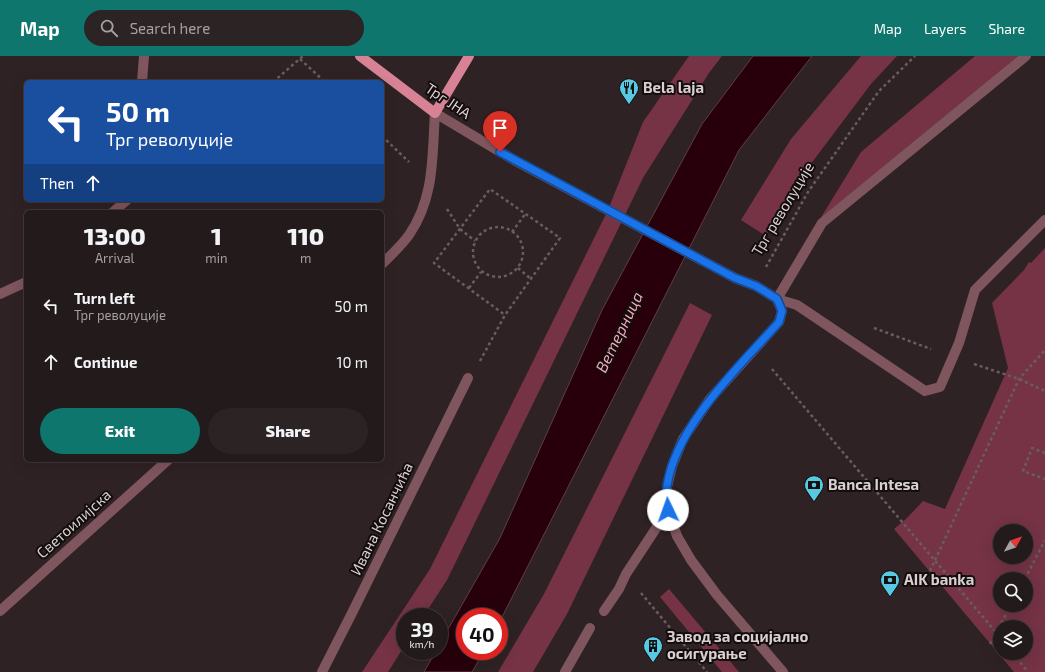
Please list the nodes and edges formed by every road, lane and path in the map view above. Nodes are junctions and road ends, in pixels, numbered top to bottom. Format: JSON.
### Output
{"nodes":[{"id":1,"x":144,"y":56,"type":"edge"},
{"id":2,"x":303,"y":56,"type":"edge"},
{"id":3,"x":360,"y":56,"type":"edge"},
{"id":4,"x":469,"y":56,"type":"edge"},
{"id":5,"x":915,"y":56,"type":"edge"},
{"id":6,"x":1026,"y":56,"type":"edge"},
{"id":7,"x":300,"y":59,"type":"junction"},
{"id":8,"x":142,"y":80,"type":"edge"},
{"id":9,"x":275,"y":80,"type":"edge"},
{"id":10,"x":323,"y":80,"type":"edge"},
{"id":11,"x":435,"y":113,"type":"junction"},
{"id":12,"x":125,"y":202,"type":"edge"},
{"id":13,"x":115,"y":210,"type":"edge"},
{"id":14,"x":526,"y":214,"type":"junction"},
{"id":15,"x":1045,"y":220,"type":"edge"},
{"id":16,"x":512,"y":232,"type":"junction"},
{"id":17,"x":384,"y":262,"type":"edge"},
{"id":18,"x":518,"y":268,"type":"junction"},
{"id":19,"x":481,"y":272,"type":"junction"},
{"id":20,"x":531,"y":279,"type":"junction"},
{"id":21,"x":24,"y":283,"type":"edge"},
{"id":22,"x":785,"y":285,"type":"junction"},
{"id":23,"x":469,"y":288,"type":"junction"},
{"id":24,"x":0,"y":294,"type":"edge"},
{"id":25,"x":777,"y":299,"type":"junction"},
{"id":26,"x":505,"y":315,"type":"junction"},
{"id":27,"x":868,"y":325,"type":"dead end"},
{"id":28,"x":1045,"y":350,"type":"edge"},
{"id":29,"x":953,"y":356,"type":"junction"},
{"id":30,"x":772,"y":369,"type":"dead end"},
{"id":31,"x":468,"y":378,"type":"joint"},
{"id":32,"x":1019,"y":379,"type":"junction"},
{"id":33,"x":1045,"y":391,"type":"edge"},
{"id":34,"x":1045,"y":451,"type":"edge"},
{"id":35,"x":166,"y":462,"type":"edge"},
{"id":36,"x":1045,"y":479,"type":"edge"},
{"id":37,"x":668,"y":510,"type":"junction"},
{"id":38,"x":1045,"y":540,"type":"edge"},
{"id":39,"x":934,"y":561,"type":"junction"},
{"id":40,"x":930,"y":571,"type":"dead end"},
{"id":41,"x":1029,"y":572,"type":"edge"},
{"id":42,"x":626,"y":574,"type":"junction"},
{"id":43,"x":0,"y":611,"type":"edge"},
{"id":44,"x":604,"y":611,"type":"dead end"},
{"id":45,"x":590,"y":628,"type":"dead end"},
{"id":46,"x":993,"y":629,"type":"edge"},
{"id":47,"x":993,"y":638,"type":"edge"},
{"id":48,"x":990,"y":644,"type":"dead end"},
{"id":49,"x":1019,"y":660,"type":"edge"},
{"id":50,"x":322,"y":672,"type":"edge"},
{"id":51,"x":565,"y":672,"type":"edge"},
{"id":52,"x":707,"y":672,"type":"edge"},
{"id":53,"x":783,"y":672,"type":"edge"},
{"id":54,"x":1028,"y":672,"type":"edge"}],
"edges":[{"from":1,"to":8,"type":"street"},
{"from":2,"to":7,"type":"path"},
{"from":3,"to":11,"type":"main road","name":"Трг ЈНА"},
{"from":4,"to":11,"type":"main road"},
{"from":5,"to":22,"type":"path","name":"Трг револуције"},
{"from":6,"to":22,"type":"street"},
{"from":7,"to":9,"type":"path"},
{"from":7,"to":10,"type":"path"},
{"from":11,"to":17,"type":"street"},
{"from":11,"to":25,"type":"street","name":"Трг ЈНА"},
{"from":12,"to":13,"type":"street"},
{"from":14,"to":16,"type":"path"},
{"from":14,"to":20,"type":"path"},
{"from":14,"to":23,"type":"path"},
{"from":15,"to":29,"type":"street"},
{"from":16,"to":18,"type":"path"},
{"from":16,"to":19,"type":"path"},
{"from":18,"to":19,"type":"path"},
{"from":18,"to":20,"type":"path"},
{"from":19,"to":23,"type":"path"},
{"from":20,"to":26,"type":"path"},
{"from":21,"to":24,"type":"street"},
{"from":22,"to":25,"type":"street"},
{"from":23,"to":26,"type":"path"},
{"from":25,"to":29,"type":"street"},
{"from":25,"to":37,"type":"street"},
{"from":26,"to":31,"type":"path"},
{"from":27,"to":29,"type":"path"},
{"from":28,"to":32,"type":"path"},
{"from":29,"to":32,"type":"path"},
{"from":30,"to":39,"type":"path"},
{"from":31,"to":50,"type":"street","name":"Ивана Косанчића"},
{"from":32,"to":33,"type":"path"},
{"from":32,"to":39,"type":"path"},
{"from":34,"to":36,"type":"path"},
{"from":35,"to":43,"type":"street","name":"Светоилијска"},
{"from":37,"to":42,"type":"street"},
{"from":37,"to":53,"type":"street"},
{"from":38,"to":41,"type":"path"},
{"from":39,"to":40,"type":"path"},
{"from":39,"to":46,"type":"path"},
{"from":42,"to":44,"type":"street"},
{"from":42,"to":52,"type":"path"},
{"from":45,"to":51,"type":"street"},
{"from":47,"to":48,"type":"path"},
{"from":49,"to":54,"type":"path"}]}
